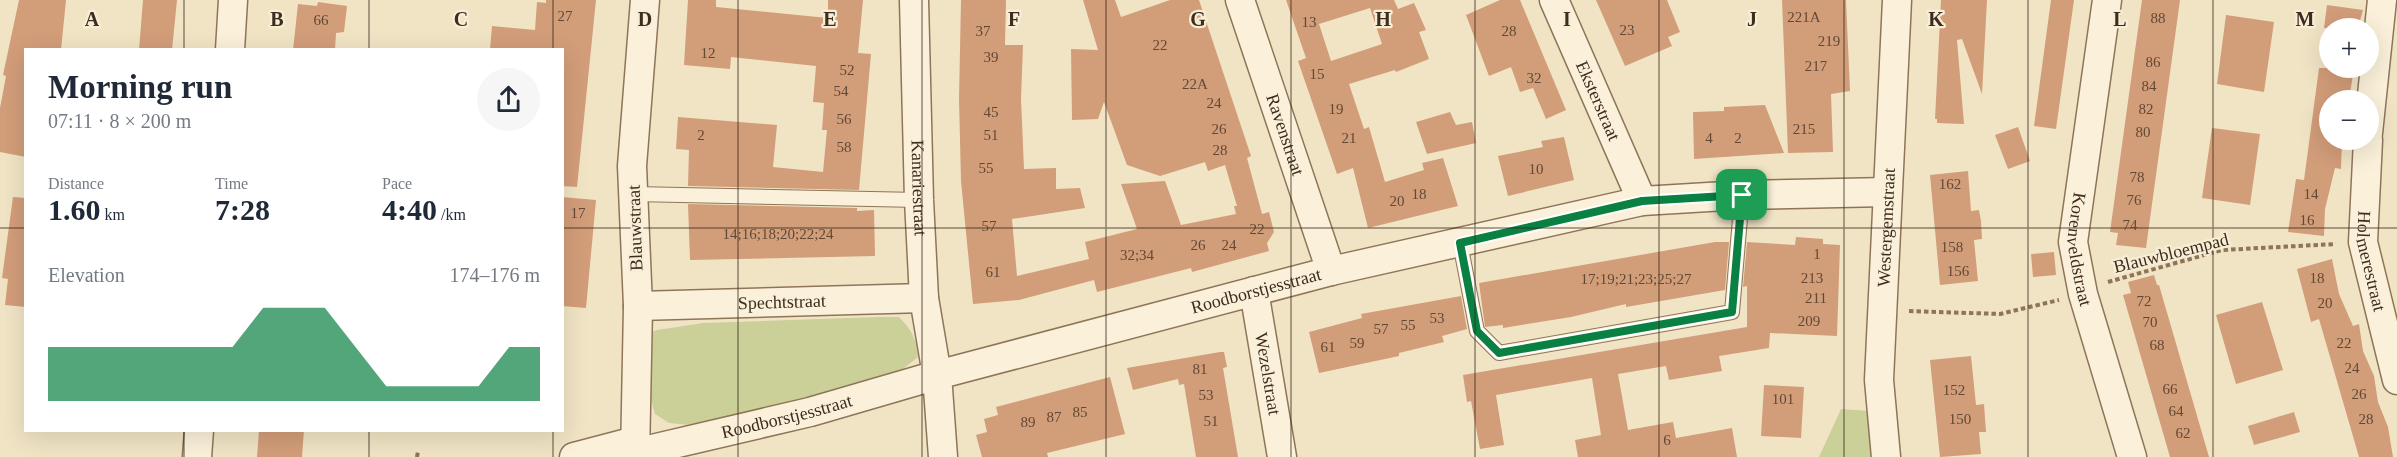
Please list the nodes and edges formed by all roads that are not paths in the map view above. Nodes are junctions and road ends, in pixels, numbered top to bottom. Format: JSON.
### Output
{"nodes":[{"id":1,"x":233,"y":0,"type":"edge"},
{"id":2,"x":645,"y":0,"type":"edge"},
{"id":3,"x":914,"y":0,"type":"edge"},
{"id":4,"x":1240,"y":0,"type":"edge"},
{"id":5,"x":1554,"y":0,"type":"edge"},
{"id":6,"x":1897,"y":0,"type":"edge"},
{"id":7,"x":2107,"y":0,"type":"edge"},
{"id":8,"x":2382,"y":0,"type":"edge"},
{"id":9,"x":230,"y":48,"type":"edge"},
{"id":10,"x":2373,"y":90,"type":"edge"},
{"id":11,"x":2368,"y":150,"type":"edge"},
{"id":12,"x":1887,"y":192,"type":"junction"},
{"id":13,"x":634,"y":194,"type":"junction"},
{"id":14,"x":1742,"y":195,"type":"junction"},
{"id":15,"x":919,"y":200,"type":"junction"},
{"id":16,"x":1642,"y":201,"type":"junction"},
{"id":17,"x":1460,"y":243,"type":"junction"},
{"id":18,"x":1331,"y":271,"type":"junction"},
{"id":19,"x":1254,"y":291,"type":"junction"},
{"id":20,"x":924,"y":298,"type":"junction"},
{"id":21,"x":638,"y":306,"type":"junction"},
{"id":22,"x":937,"y":375,"type":"junction"},
{"id":23,"x":2397,"y":380,"type":"edge"},
{"id":24,"x":199,"y":432,"type":"edge"},
{"id":25,"x":635,"y":450,"type":"edge"},
{"id":26,"x":197,"y":457,"type":"edge"},
{"id":27,"x":574,"y":457,"type":"edge"},
{"id":28,"x":943,"y":457,"type":"edge"},
{"id":29,"x":1282,"y":457,"type":"edge"},
{"id":30,"x":1886,"y":457,"type":"edge"},
{"id":31,"x":2132,"y":457,"type":"edge"}],
"edges":[{"from":1,"to":9,"type":"street"},
{"from":2,"to":13,"type":"street","name":"Blauwstraat"},
{"from":3,"to":15,"type":"street","name":"Kanariestraat"},
{"from":4,"to":18,"type":"street","name":"Ravenstraat"},
{"from":5,"to":16,"type":"street","name":"Eksterstraat"},
{"from":6,"to":12,"type":"street","name":"Westergemstraat"},
{"from":7,"to":31,"type":"street","name":"Korenveldstraat"},
{"from":8,"to":10,"type":"street"},
{"from":11,"to":23,"type":"street","name":"Holmerestraat"},
{"from":12,"to":14,"type":"street","name":"Roodborstjesstraat"},
{"from":12,"to":30,"type":"street","name":"Westergemstraat"},
{"from":13,"to":15,"type":"lane"},
{"from":13,"to":21,"type":"street","name":"Blauwstraat"},
{"from":14,"to":16,"type":"street","name":"Roodborstjesstraat"},
{"from":14,"to":17,"type":"lane"},
{"from":15,"to":20,"type":"street","name":"Kanariestraat"},
{"from":16,"to":17,"type":"street","name":"Roodborstjesstraat"},
{"from":17,"to":18,"type":"street","name":"Roodborstjesstraat"},
{"from":18,"to":19,"type":"street","name":"Roodborstjesstraat"},
{"from":19,"to":22,"type":"street","name":"Roodborstjesstraat"},
{"from":19,"to":29,"type":"street","name":"Wezelstraat"},
{"from":20,"to":21,"type":"street","name":"Spechtstraat"},
{"from":20,"to":22,"type":"street","name":"Kanariestraat"},
{"from":21,"to":25,"type":"street","name":"Blauwstraat"},
{"from":22,"to":25,"type":"street","name":"Roodborstjesstraat"},
{"from":22,"to":28,"type":"street","name":"Kanariestraat"},
{"from":24,"to":26,"type":"street"},
{"from":25,"to":27,"type":"street","name":"Roodborstjesstraat"}]}
